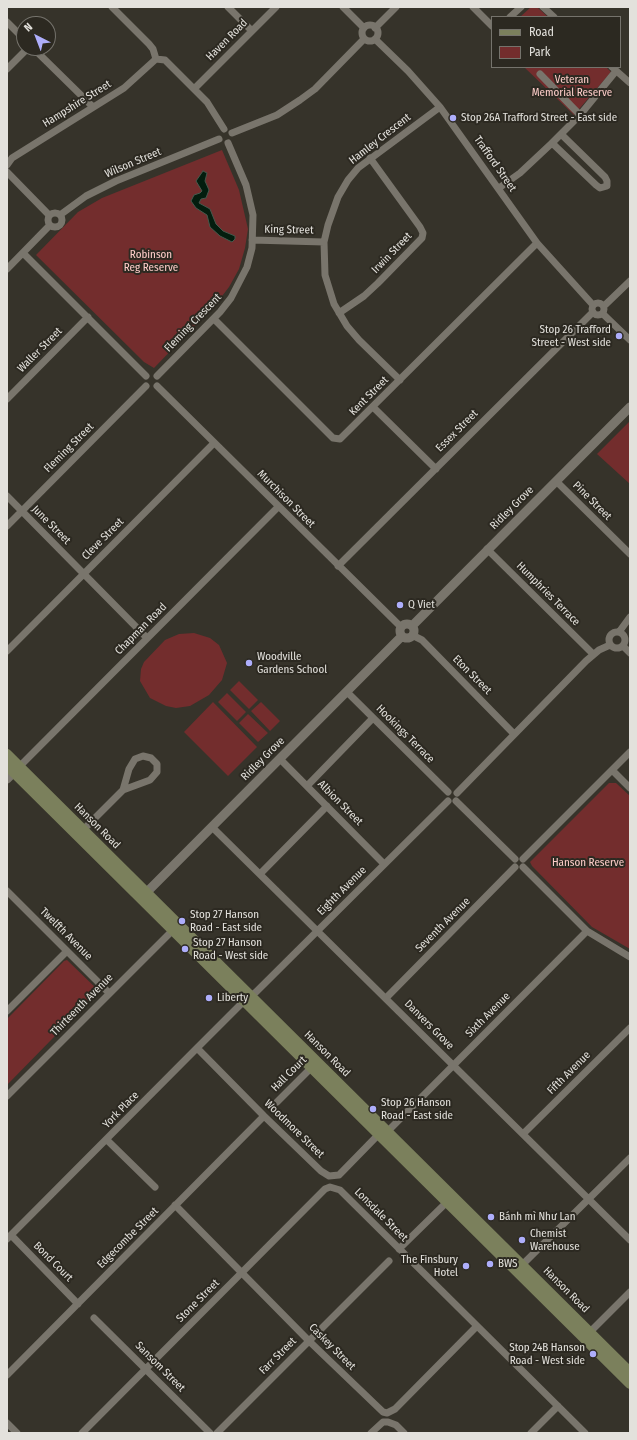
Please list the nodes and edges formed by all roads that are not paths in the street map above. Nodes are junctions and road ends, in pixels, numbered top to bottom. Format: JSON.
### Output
{"nodes":[{"id":1,"x":112,"y":7,"type":"edge"},
{"id":2,"x":228,"y":7,"type":"edge"},
{"id":3,"x":276,"y":7,"type":"edge"},
{"id":4,"x":343,"y":7,"type":"edge"},
{"id":5,"x":396,"y":7,"type":"edge"},
{"id":6,"x":472,"y":7,"type":"edge"},
{"id":7,"x":521,"y":7,"type":"edge"},
{"id":8,"x":543,"y":7,"type":"edge"},
{"id":9,"x":511,"y":16,"type":"edge"},
{"id":10,"x":553,"y":16,"type":"edge"},
{"id":11,"x":7,"y":22,"type":"edge"},
{"id":12,"x":491,"y":25,"type":"edge"},
{"id":13,"x":364,"y":28,"type":"junction"},
{"id":14,"x":375,"y":28,"type":"junction"},
{"id":15,"x":16,"y":31,"type":"edge"},
{"id":16,"x":252,"y":31,"type":"junction"},
{"id":17,"x":375,"y":38,"type":"junction"},
{"id":18,"x":364,"y":39,"type":"junction"},
{"id":19,"x":20,"y":56,"type":"edge"},
{"id":20,"x":41,"y":56,"type":"edge"},
{"id":21,"x":156,"y":59,"type":"junction"},
{"id":22,"x":7,"y":69,"type":"edge"},
{"id":23,"x":614,"y":69,"type":"edge"},
{"id":24,"x":540,"y":74,"type":"dead end"},
{"id":25,"x":630,"y":82,"type":"edge"},
{"id":26,"x":194,"y":89,"type":"junction"},
{"id":27,"x":93,"y":107,"type":"junction"},
{"id":28,"x":440,"y":108,"type":"junction"},
{"id":29,"x":580,"y":115,"type":"junction"},
{"id":30,"x":224,"y":129,"type":"junction"},
{"id":31,"x":232,"y":133,"type":"junction"},
{"id":32,"x":561,"y":134,"type":"junction"},
{"id":33,"x":219,"y":139,"type":"junction"},
{"id":34,"x":228,"y":142,"type":"junction"},
{"id":35,"x":552,"y":144,"type":"junction"},
{"id":36,"x":370,"y":158,"type":"junction"},
{"id":37,"x":7,"y":165,"type":"edge"},
{"id":38,"x":7,"y":172,"type":"edge"},
{"id":39,"x":499,"y":188,"type":"junction"},
{"id":40,"x":49,"y":215,"type":"junction"},
{"id":41,"x":60,"y":215,"type":"junction"},
{"id":42,"x":50,"y":225,"type":"junction"},
{"id":43,"x":252,"y":240,"type":"junction"},
{"id":44,"x":324,"y":242,"type":"junction"},
{"id":45,"x":537,"y":243,"type":"junction"},
{"id":46,"x":23,"y":253,"type":"junction"},
{"id":47,"x":7,"y":269,"type":"edge"},
{"id":48,"x":630,"y":281,"type":"edge"},
{"id":49,"x":604,"y":306,"type":"junction"},
{"id":50,"x":593,"y":309,"type":"junction"},
{"id":51,"x":339,"y":314,"type":"junction"},
{"id":52,"x":603,"y":314,"type":"junction"},
{"id":53,"x":88,"y":317,"type":"junction"},
{"id":54,"x":214,"y":319,"type":"junction"},
{"id":55,"x":630,"y":340,"type":"edge"},
{"id":56,"x":146,"y":376,"type":"junction"},
{"id":57,"x":157,"y":376,"type":"junction"},
{"id":58,"x":400,"y":380,"type":"junction"},
{"id":59,"x":146,"y":386,"type":"junction"},
{"id":60,"x":156,"y":386,"type":"junction"},
{"id":61,"x":7,"y":399,"type":"edge"},
{"id":62,"x":373,"y":407,"type":"junction"},
{"id":63,"x":630,"y":407,"type":"edge"},
{"id":64,"x":214,"y":443,"type":"junction"},
{"id":65,"x":436,"y":469,"type":"junction"},
{"id":66,"x":556,"y":481,"type":"junction"},
{"id":67,"x":7,"y":496,"type":"edge"},
{"id":68,"x":278,"y":507,"type":"junction"},
{"id":69,"x":21,"y":511,"type":"junction"},
{"id":70,"x":7,"y":526,"type":"edge"},
{"id":71,"x":488,"y":550,"type":"junction"},
{"id":72,"x":630,"y":554,"type":"edge"},
{"id":73,"x":338,"y":566,"type":"junction"},
{"id":74,"x":84,"y":574,"type":"junction"},
{"id":75,"x":630,"y":617,"type":"edge"},
{"id":76,"x":412,"y":630,"type":"junction"},
{"id":77,"x":402,"y":631,"type":"junction"},
{"id":78,"x":620,"y":632,"type":"junction"},
{"id":79,"x":147,"y":638,"type":"junction"},
{"id":80,"x":610,"y":645,"type":"junction"},
{"id":81,"x":623,"y":646,"type":"junction"},
{"id":82,"x":7,"y":651,"type":"edge"},
{"id":83,"x":630,"y":653,"type":"edge"},
{"id":84,"x":593,"y":654,"type":"junction"},
{"id":85,"x":347,"y":692,"type":"junction"},
{"id":86,"x":374,"y":718,"type":"junction"},
{"id":87,"x":514,"y":734,"type":"junction"},
{"id":88,"x":630,"y":752,"type":"edge"},
{"id":89,"x":7,"y":754,"type":"edge"},
{"id":90,"x":280,"y":759,"type":"junction"},
{"id":91,"x":612,"y":770,"type":"junction"},
{"id":92,"x":12,"y":771,"type":"edge"},
{"id":93,"x":307,"y":786,"type":"junction"},
{"id":94,"x":630,"y":788,"type":"edge"},
{"id":95,"x":123,"y":790,"type":"junction"},
{"id":96,"x":448,"y":792,"type":"junction"},
{"id":97,"x":457,"y":793,"type":"junction"},
{"id":98,"x":448,"y":801,"type":"junction"},
{"id":99,"x":456,"y":801,"type":"junction"},
{"id":100,"x":327,"y":806,"type":"junction"},
{"id":101,"x":212,"y":826,"type":"junction"},
{"id":102,"x":80,"y":833,"type":"junction"},
{"id":103,"x":515,"y":859,"type":"junction"},
{"id":104,"x":523,"y":859,"type":"junction"},
{"id":105,"x":384,"y":864,"type":"junction"},
{"id":106,"x":515,"y":867,"type":"junction"},
{"id":107,"x":523,"y":867,"type":"junction"},
{"id":108,"x":260,"y":874,"type":"junction"},
{"id":109,"x":7,"y":891,"type":"edge"},
{"id":110,"x":144,"y":895,"type":"junction"},
{"id":111,"x":182,"y":928,"type":"junction"},
{"id":112,"x":172,"y":931,"type":"junction"},
{"id":113,"x":318,"y":931,"type":"junction"},
{"id":114,"x":587,"y":931,"type":"junction"},
{"id":115,"x":67,"y":951,"type":"junction"},
{"id":116,"x":630,"y":957,"type":"edge"},
{"id":117,"x":109,"y":993,"type":"junction"},
{"id":118,"x":386,"y":998,"type":"junction"},
{"id":119,"x":248,"y":999,"type":"junction"},
{"id":120,"x":7,"y":1012,"type":"edge"},
{"id":121,"x":630,"y":1028,"type":"edge"},
{"id":122,"x":197,"y":1048,"type":"junction"},
{"id":123,"x":314,"y":1065,"type":"junction"},
{"id":124,"x":453,"y":1065,"type":"junction"},
{"id":125,"x":7,"y":1096,"type":"edge"},
{"id":126,"x":277,"y":1102,"type":"dead end"},
{"id":127,"x":264,"y":1116,"type":"junction"},
{"id":128,"x":383,"y":1133,"type":"junction"},
{"id":129,"x":523,"y":1134,"type":"junction"},
{"id":130,"x":107,"y":1140,"type":"junction"},
{"id":131,"x":630,"y":1158,"type":"edge"},
{"id":132,"x":330,"y":1186,"type":"joint"},
{"id":133,"x":155,"y":1187,"type":"dead end"},
{"id":134,"x":449,"y":1199,"type":"junction"},
{"id":135,"x":589,"y":1199,"type":"junction"},
{"id":136,"x":175,"y":1205,"type":"junction"},
{"id":137,"x":9,"y":1237,"type":"edge"},
{"id":138,"x":630,"y":1240,"type":"edge"},
{"id":139,"x":399,"y":1249,"type":"junction"},
{"id":140,"x":389,"y":1261,"type":"dead end"},
{"id":141,"x":520,"y":1267,"type":"junction"},
{"id":142,"x":242,"y":1273,"type":"junction"},
{"id":143,"x":630,"y":1292,"type":"edge"},
{"id":144,"x":78,"y":1304,"type":"junction"},
{"id":145,"x":94,"y":1318,"type":"dead end"},
{"id":146,"x":477,"y":1326,"type":"junction"},
{"id":147,"x":587,"y":1335,"type":"junction"},
{"id":148,"x":309,"y":1341,"type":"junction"},
{"id":149,"x":146,"y":1369,"type":"junction"},
{"id":150,"x":630,"y":1372,"type":"edge"},
{"id":151,"x":7,"y":1375,"type":"edge"},
{"id":152,"x":630,"y":1384,"type":"edge"},
{"id":153,"x":558,"y":1406,"type":"junction"},
{"id":154,"x":7,"y":1423,"type":"edge"},
{"id":155,"x":17,"y":1433,"type":"edge"},
{"id":156,"x":82,"y":1433,"type":"edge"},
{"id":157,"x":210,"y":1433,"type":"edge"},
{"id":158,"x":217,"y":1433,"type":"edge"},
{"id":159,"x":371,"y":1433,"type":"edge"},
{"id":160,"x":404,"y":1433,"type":"edge"},
{"id":161,"x":531,"y":1433,"type":"edge"},
{"id":162,"x":585,"y":1433,"type":"edge"}],
"edges":[{"from":1,"to":21,"type":"street"},
{"from":2,"to":16,"type":"street"},
{"from":3,"to":16,"type":"street","name":"Haven Road"},
{"from":4,"to":13,"type":"street"},
{"from":5,"to":14,"type":"street"},
{"from":6,"to":12,"type":"street"},
{"from":7,"to":9,"type":"street"},
{"from":8,"to":10,"type":"street"},
{"from":11,"to":15,"type":"street"},
{"from":13,"to":14,"type":"street"},
{"from":13,"to":18,"type":"street"},
{"from":14,"to":17,"type":"street"},
{"from":16,"to":26,"type":"street","name":"Haven Road"},
{"from":17,"to":18,"type":"street"},
{"from":17,"to":28,"type":"street","name":"Trafford Street"},
{"from":18,"to":31,"type":"street"},
{"from":19,"to":22,"type":"street"},
{"from":20,"to":27,"type":"street"},
{"from":21,"to":26,"type":"street"},
{"from":21,"to":27,"type":"street","name":"Hampshire Street"},
{"from":23,"to":25,"type":"street"},
{"from":23,"to":29,"type":"street"},
{"from":24,"to":29,"type":"street"},
{"from":26,"to":30,"type":"street"},
{"from":27,"to":37,"type":"street","name":"Hampshire Street"},
{"from":28,"to":36,"type":"street","name":"Hamley Crescent"},
{"from":28,"to":39,"type":"street","name":"Trafford Street"},
{"from":29,"to":32,"type":"street"},
{"from":30,"to":31,"type":"street"},
{"from":30,"to":33,"type":"street"},
{"from":31,"to":34,"type":"street"},
{"from":32,"to":35,"type":"street"},
{"from":32,"to":35,"type":"street"},
{"from":33,"to":34,"type":"street"},
{"from":33,"to":41,"type":"street","name":"Wilson Street"},
{"from":34,"to":43,"type":"street","name":"Fleming Crescent"},
{"from":35,"to":39,"type":"street"},
{"from":36,"to":44,"type":"street","name":"Hamley Crescent"},
{"from":36,"to":51,"type":"street","name":"Irwin Street"},
{"from":38,"to":40,"type":"street"},
{"from":39,"to":45,"type":"street","name":"Trafford Street"},
{"from":40,"to":41,"type":"street"},
{"from":40,"to":42,"type":"street"},
{"from":41,"to":42,"type":"street"},
{"from":42,"to":46,"type":"street"},
{"from":43,"to":44,"type":"street","name":"King Street"},
{"from":43,"to":54,"type":"street","name":"Fleming Crescent"},
{"from":44,"to":51,"type":"street","name":"Hamley Crescent"},
{"from":45,"to":50,"type":"street","name":"Trafford Street"},
{"from":45,"to":58,"type":"street","name":"Kent Street"},
{"from":46,"to":47,"type":"street"},
{"from":46,"to":53,"type":"street"},
{"from":48,"to":49,"type":"street"},
{"from":49,"to":50,"type":"street"},
{"from":49,"to":52,"type":"street"},
{"from":50,"to":52,"type":"street"},
{"from":50,"to":65,"type":"street","name":"Essex Street"},
{"from":51,"to":58,"type":"street","name":"Hamley Crescent"},
{"from":52,"to":55,"type":"street"},
{"from":53,"to":56,"type":"street"},
{"from":53,"to":61,"type":"street","name":"Waller Street"},
{"from":54,"to":57,"type":"street","name":"Fleming Crescent"},
{"from":54,"to":62,"type":"street","name":"Kent Street"},
{"from":56,"to":57,"type":"street"},
{"from":56,"to":59,"type":"street"},
{"from":57,"to":60,"type":"street"},
{"from":58,"to":62,"type":"street","name":"Kent Street"},
{"from":59,"to":60,"type":"street"},
{"from":59,"to":69,"type":"street","name":"Fleming Street"},
{"from":60,"to":64,"type":"street","name":"Murchison Street"},
{"from":62,"to":65,"type":"street"},
{"from":63,"to":66,"type":"street","name":"Ridley Grove"},
{"from":64,"to":68,"type":"street","name":"Murchison Street"},
{"from":64,"to":74,"type":"street","name":"Cleve Street"},
{"from":65,"to":73,"type":"street","name":"Essex Street"},
{"from":66,"to":71,"type":"street","name":"Ridley Grove"},
{"from":66,"to":72,"type":"street","name":"Pine Street"},
{"from":67,"to":69,"type":"street","name":"June Street"},
{"from":68,"to":73,"type":"street","name":"Murchison Street"},
{"from":68,"to":79,"type":"street","name":"Chapman Road"},
{"from":69,"to":70,"type":"street","name":"Fleming Street"},
{"from":69,"to":74,"type":"street","name":"June Street"},
{"from":71,"to":76,"type":"street","name":"Ridley Grove"},
{"from":71,"to":84,"type":"street","name":"Humphries Terrace"},
{"from":73,"to":77,"type":"street","name":"Murchison Street"},
{"from":74,"to":79,"type":"street","name":"June Street"},
{"from":74,"to":82,"type":"street","name":"Cleve Street"},
{"from":75,"to":78,"type":"street"},
{"from":76,"to":77,"type":"street"},
{"from":76,"to":87,"type":"street","name":"Eton Street"},
{"from":77,"to":85,"type":"street","name":"Ridley Grove"},
{"from":78,"to":80,"type":"street"},
{"from":78,"to":81,"type":"street"},
{"from":79,"to":92,"type":"street","name":"Chapman Road"},
{"from":80,"to":81,"type":"street"},
{"from":80,"to":84,"type":"street"},
{"from":81,"to":83,"type":"street"},
{"from":84,"to":87,"type":"street"},
{"from":85,"to":86,"type":"street","name":"Hookings Terrace"},
{"from":85,"to":90,"type":"street","name":"Ridley Grove"},
{"from":86,"to":93,"type":"street"},
{"from":86,"to":96,"type":"street","name":"Hookings Terrace"},
{"from":87,"to":97,"type":"street"},
{"from":88,"to":91,"type":"street"},
{"from":89,"to":92,"type":"main road","name":"Hanson Road"},
{"from":90,"to":93,"type":"street","name":"Albion Street"},
{"from":90,"to":101,"type":"street","name":"Ridley Grove"},
{"from":91,"to":94,"type":"street"},
{"from":91,"to":104,"type":"street"},
{"from":92,"to":102,"type":"main road","name":"Hanson Road"},
{"from":93,"to":100,"type":"street","name":"Albion Street"},
{"from":95,"to":95,"type":"street"},
{"from":95,"to":102,"type":"street"},
{"from":96,"to":97,"type":"street"},
{"from":96,"to":98,"type":"street"},
{"from":97,"to":99,"type":"street"},
{"from":98,"to":99,"type":"street"},
{"from":98,"to":105,"type":"street","name":"Eighth Avenue"},
{"from":99,"to":103,"type":"street"},
{"from":100,"to":105,"type":"street","name":"Albion Street"},
{"from":100,"to":108,"type":"street"},
{"from":101,"to":108,"type":"street","name":"Danvers Grove"},
{"from":101,"to":110,"type":"street","name":"Ridley Grove"},
{"from":102,"to":110,"type":"main road","name":"Hanson Road"},
{"from":103,"to":104,"type":"street"},
{"from":103,"to":106,"type":"street"},
{"from":104,"to":107,"type":"street"},
{"from":105,"to":113,"type":"street","name":"Eighth Avenue"},
{"from":106,"to":107,"type":"street"},
{"from":106,"to":118,"type":"street","name":"Seventh Avenue"},
{"from":107,"to":114,"type":"street"},
{"from":108,"to":113,"type":"street","name":"Danvers Grove"},
{"from":109,"to":115,"type":"street","name":"Twelfth Avenue"},
{"from":110,"to":111,"type":"main road","name":"Hanson Road"},
{"from":110,"to":112,"type":"main road","name":"Hanson Road"},
{"from":111,"to":112,"type":"main road"},
{"from":111,"to":119,"type":"main road","name":"Hanson Road"},
{"from":112,"to":117,"type":"street","name":"Thirteenth Avenue"},
{"from":112,"to":119,"type":"main road","name":"Hanson Road"},
{"from":113,"to":118,"type":"street","name":"Danvers Grove"},
{"from":113,"to":119,"type":"street","name":"Eighth Avenue"},
{"from":114,"to":116,"type":"street"},
{"from":114,"to":124,"type":"street","name":"Sixth Avenue"},
{"from":115,"to":117,"type":"street","name":"Twelfth Avenue"},
{"from":115,"to":120,"type":"street"},
{"from":117,"to":125,"type":"street","name":"Thirteenth Avenue"},
{"from":118,"to":124,"type":"street","name":"Danvers Grove"},
{"from":119,"to":122,"type":"street","name":"York Place"},
{"from":119,"to":123,"type":"main road","name":"Hanson Road"},
{"from":121,"to":129,"type":"street","name":"Fifth Avenue"},
{"from":122,"to":127,"type":"street","name":"Woodmore Street"},
{"from":122,"to":130,"type":"street","name":"York Place"},
{"from":123,"to":126,"type":"street","name":"Hall Court"},
{"from":123,"to":128,"type":"main road","name":"Hanson Road"},
{"from":124,"to":128,"type":"street","name":"Sixth Avenue"},
{"from":124,"to":129,"type":"street","name":"Danvers Grove"},
{"from":127,"to":128,"type":"street","name":"Woodmore Street"},
{"from":127,"to":136,"type":"street","name":"Edgecombe Street"},
{"from":128,"to":134,"type":"main road","name":"Hanson Road"},
{"from":129,"to":135,"type":"street","name":"Danvers Grove"},
{"from":130,"to":133,"type":"street"},
{"from":130,"to":137,"type":"street","name":"York Place"},
{"from":131,"to":135,"type":"street"},
{"from":132,"to":139,"type":"street","name":"Lonsdale Street"},
{"from":132,"to":142,"type":"street","name":"Stone Street"},
{"from":134,"to":139,"type":"street"},
{"from":134,"to":141,"type":"main road","name":"Hanson Road"},
{"from":135,"to":138,"type":"street","name":"Danvers Grove"},
{"from":135,"to":141,"type":"street"},
{"from":136,"to":142,"type":"street","name":"Caskey Street"},
{"from":136,"to":144,"type":"street","name":"Edgecombe Street"},
{"from":137,"to":144,"type":"street","name":"Bond Court"},
{"from":139,"to":146,"type":"street","name":"Lonsdale Street"},
{"from":140,"to":148,"type":"street","name":"Farr Street"},
{"from":141,"to":147,"type":"main road","name":"Hanson Road"},
{"from":142,"to":148,"type":"street","name":"Caskey Street"},
{"from":142,"to":149,"type":"street","name":"Stone Street"},
{"from":143,"to":147,"type":"street"},
{"from":144,"to":151,"type":"street","name":"Edgecombe Street"},
{"from":145,"to":149,"type":"street","name":"Sansom Street"},
{"from":146,"to":148,"type":"street","name":"Caskey Street"},
{"from":146,"to":153,"type":"street","name":"Lonsdale Street"},
{"from":147,"to":150,"type":"main road","name":"Hanson Road"},
{"from":147,"to":152,"type":"main road","name":"Hanson Road"},
{"from":148,"to":158,"type":"street","name":"Farr Street"},
{"from":149,"to":156,"type":"street","name":"Stone Street"},
{"from":149,"to":157,"type":"street","name":"Sansom Street"},
{"from":153,"to":161,"type":"street"},
{"from":153,"to":162,"type":"street","name":"Lonsdale Street"},
{"from":154,"to":155,"type":"street"},
{"from":159,"to":160,"type":"street"}]}
